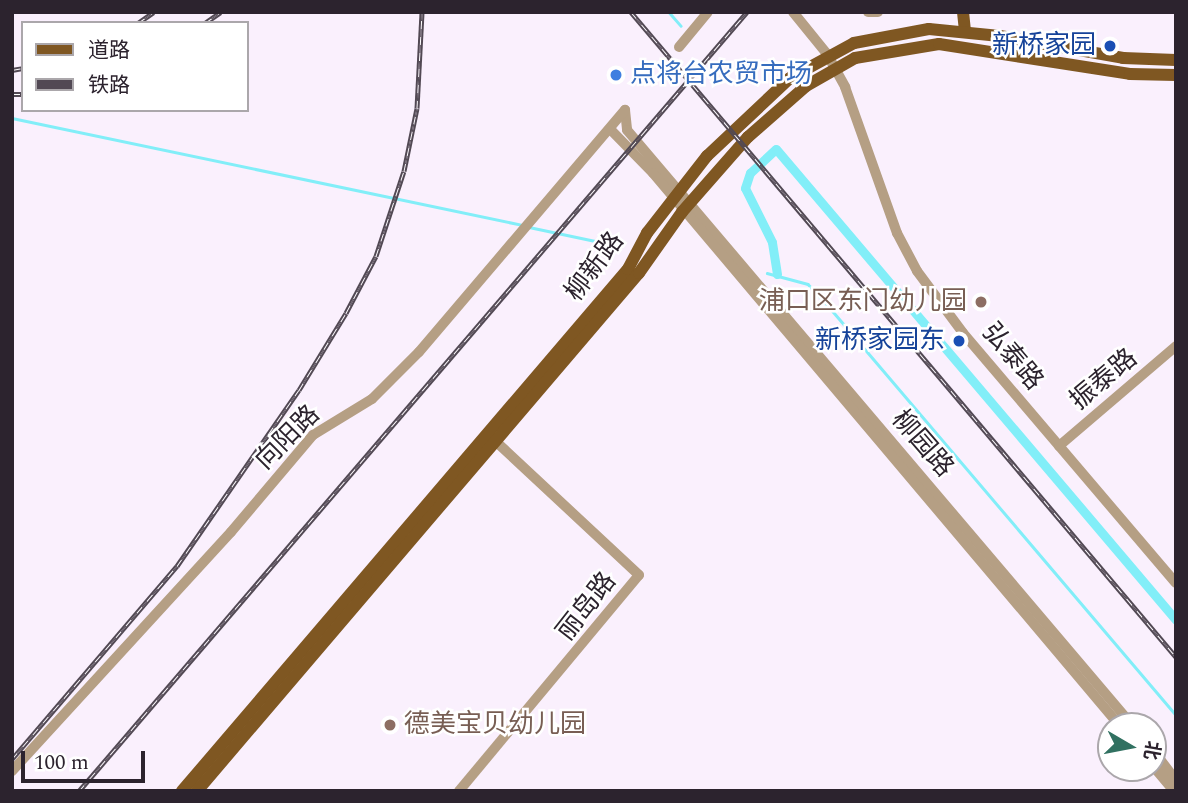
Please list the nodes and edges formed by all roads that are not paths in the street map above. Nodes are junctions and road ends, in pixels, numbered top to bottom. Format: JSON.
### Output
{"nodes":[{"id":1,"x":708,"y":12,"type":"edge"},
{"id":2,"x":793,"y":12,"type":"edge"},
{"id":3,"x":868,"y":12,"type":"edge"},
{"id":4,"x":878,"y":12,"type":"edge"},
{"id":5,"x":963,"y":12,"type":"edge"},
{"id":6,"x":965,"y":31,"type":"junction"},
{"id":7,"x":679,"y":47,"type":"dead end"},
{"id":8,"x":827,"y":54,"type":"junction"},
{"id":9,"x":1176,"y":60,"type":"edge"},
{"id":10,"x":835,"y":69,"type":"junction"},
{"id":11,"x":1176,"y":75,"type":"edge"},
{"id":12,"x":610,"y":129,"type":"junction"},
{"id":13,"x":675,"y":195,"type":"junction"},
{"id":14,"x":686,"y":208,"type":"junction"},
{"id":15,"x":1176,"y":346,"type":"edge"},
{"id":16,"x":491,"y":437,"type":"junction"},
{"id":17,"x":1059,"y":446,"type":"junction"},
{"id":18,"x":1176,"y":583,"type":"edge"},
{"id":19,"x":1108,"y":712,"type":"edge"},
{"id":20,"x":1121,"y":712,"type":"edge"},
{"id":21,"x":12,"y":771,"type":"edge"},
{"id":22,"x":182,"y":791,"type":"edge"},
{"id":23,"x":197,"y":791,"type":"edge"},
{"id":24,"x":459,"y":791,"type":"edge"}],
"edges":[{"from":1,"to":7,"type":"street"},
{"from":2,"to":8,"type":"street","name":"弘泰路"},
{"from":3,"to":4,"type":"street"},
{"from":5,"to":6,"type":"main road"},
{"from":6,"to":8,"type":"main road","name":"柳新路"},
{"from":6,"to":9,"type":"main road","name":"柳新路"},
{"from":8,"to":10,"type":"street","name":"弘泰路"},
{"from":8,"to":13,"type":"main road","name":"柳新路"},
{"from":10,"to":11,"type":"main road","name":"柳新路"},
{"from":10,"to":14,"type":"main road","name":"柳新路"},
{"from":10,"to":17,"type":"street","name":"弘泰路"},
{"from":12,"to":13,"type":"street"},
{"from":12,"to":13,"type":"street","name":"向阳路"},
{"from":12,"to":21,"type":"street","name":"向阳路"},
{"from":13,"to":14,"type":"street"},
{"from":13,"to":16,"type":"main road","name":"柳新路"},
{"from":14,"to":16,"type":"main road","name":"柳新路"},
{"from":14,"to":19,"type":"street","name":"柳园路"},
{"from":14,"to":20,"type":"street","name":"柳园路"},
{"from":15,"to":17,"type":"street","name":"振泰路"},
{"from":16,"to":22,"type":"main road","name":"柳新路"},
{"from":16,"to":23,"type":"main road","name":"柳新路"},
{"from":16,"to":24,"type":"street","name":"丽岛路"},
{"from":17,"to":18,"type":"street","name":"弘泰路"}]}
